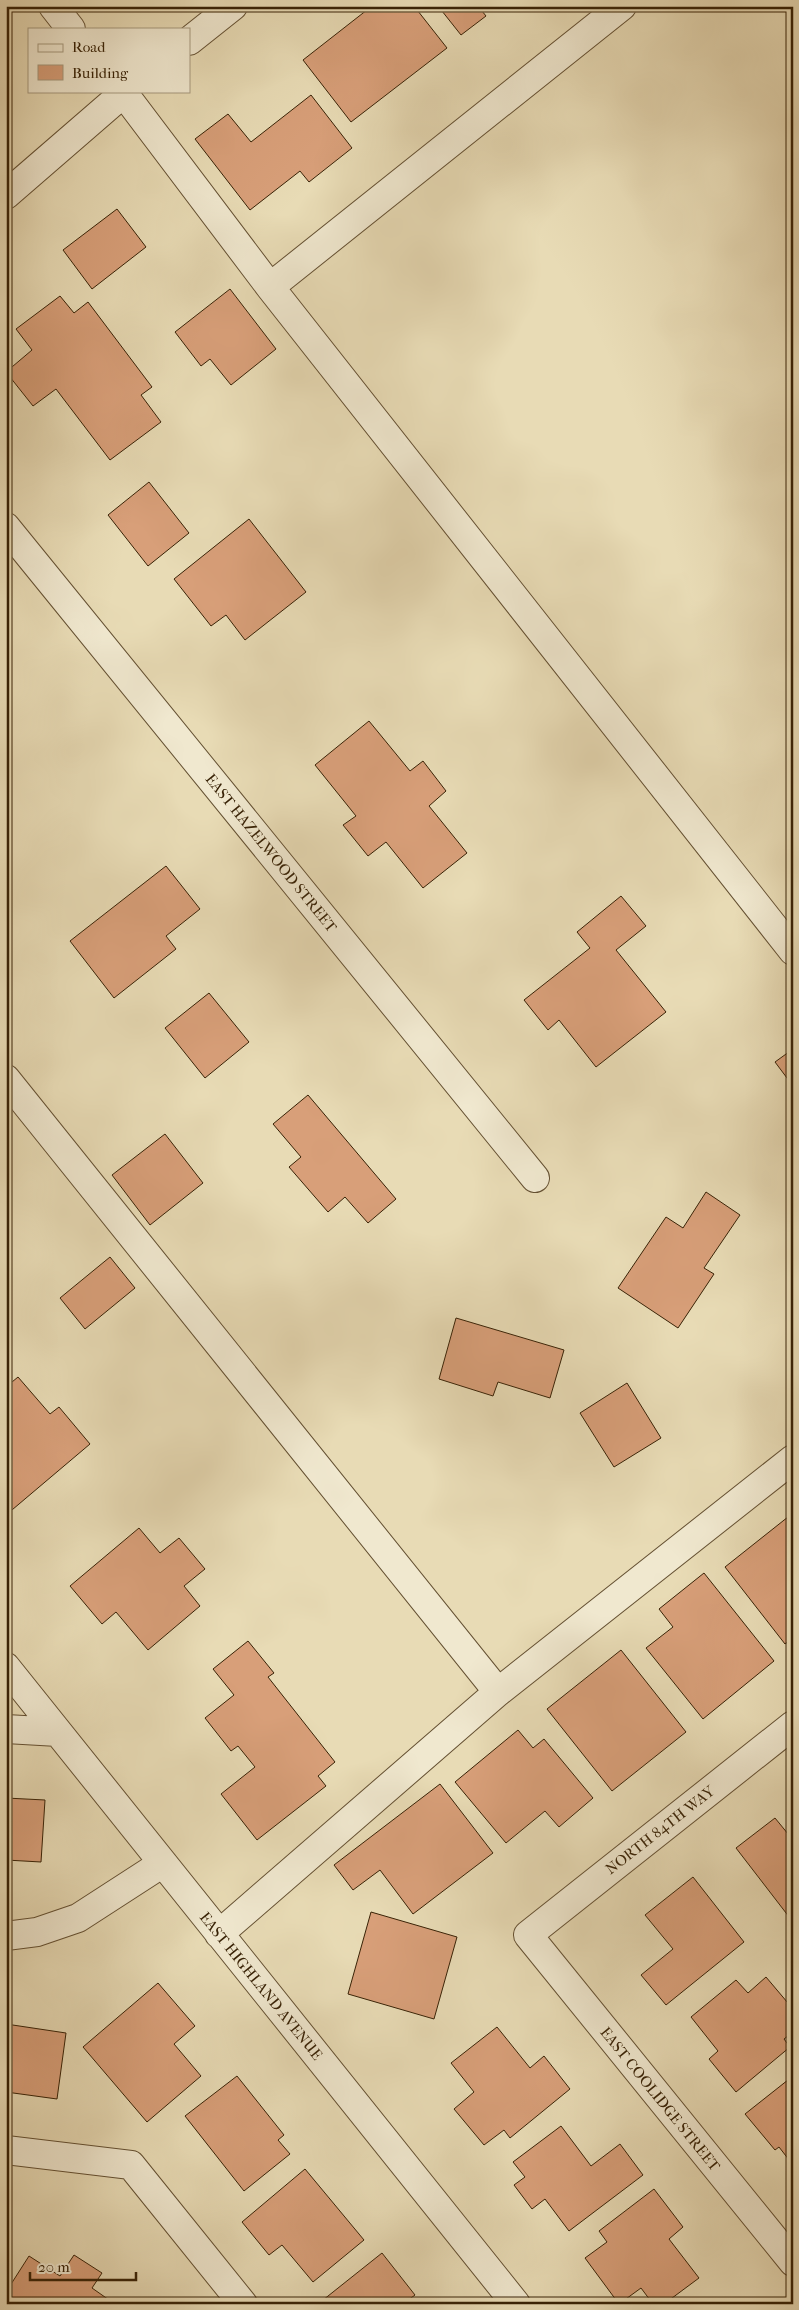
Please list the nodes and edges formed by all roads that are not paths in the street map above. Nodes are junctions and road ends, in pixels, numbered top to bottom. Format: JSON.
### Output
{"nodes":[{"id":1,"x":53,"y":6,"type":"edge"},
{"id":2,"x":232,"y":6,"type":"edge"},
{"id":3,"x":622,"y":6,"type":"edge"},
{"id":4,"x":70,"y":28,"type":"edge"},
{"id":5,"x":190,"y":40,"type":"edge"},
{"id":6,"x":124,"y":92,"type":"edge"},
{"id":7,"x":6,"y":195,"type":"edge"},
{"id":8,"x":270,"y":287,"type":"junction"},
{"id":9,"x":6,"y":528,"type":"edge"},
{"id":10,"x":793,"y":951,"type":"edge"},
{"id":11,"x":6,"y":1079,"type":"edge"},
{"id":12,"x":535,"y":1178,"type":"dead end"},
{"id":13,"x":793,"y":1458,"type":"edge"},
{"id":14,"x":6,"y":1667,"type":"edge"},
{"id":15,"x":498,"y":1692,"type":"junction"},
{"id":16,"x":793,"y":1725,"type":"edge"},
{"id":17,"x":6,"y":1729,"type":"edge"},
{"id":18,"x":58,"y":1732,"type":"junction"},
{"id":19,"x":163,"y":1863,"type":"junction"},
{"id":20,"x":219,"y":1934,"type":"junction"},
{"id":21,"x":528,"y":1935,"type":"joint"},
{"id":22,"x":6,"y":1936,"type":"edge"},
{"id":23,"x":6,"y":2150,"type":"edge"},
{"id":24,"x":793,"y":2262,"type":"edge"},
{"id":25,"x":243,"y":2304,"type":"edge"},
{"id":26,"x":516,"y":2304,"type":"edge"}],
"edges":[{"from":1,"to":4,"type":"street"},
{"from":2,"to":5,"type":"street"},
{"from":3,"to":8,"type":"street"},
{"from":6,"to":7,"type":"street"},
{"from":6,"to":8,"type":"street"},
{"from":8,"to":10,"type":"street"},
{"from":9,"to":12,"type":"street","name":"EAST HAZELWOOD STREET"},
{"from":11,"to":15,"type":"street"},
{"from":13,"to":15,"type":"street"},
{"from":14,"to":18,"type":"street","name":"EAST HIGHLAND AVENUE"},
{"from":15,"to":20,"type":"street"},
{"from":16,"to":21,"type":"street","name":"NORTH 84TH WAY"},
{"from":17,"to":18,"type":"street"},
{"from":18,"to":19,"type":"street","name":"EAST HIGHLAND AVENUE"},
{"from":19,"to":20,"type":"street","name":"EAST HIGHLAND AVENUE"},
{"from":19,"to":22,"type":"street"},
{"from":20,"to":26,"type":"street","name":"EAST HIGHLAND AVENUE"},
{"from":21,"to":24,"type":"street","name":"EAST COOLIDGE STREET"},
{"from":23,"to":25,"type":"street"}]}
